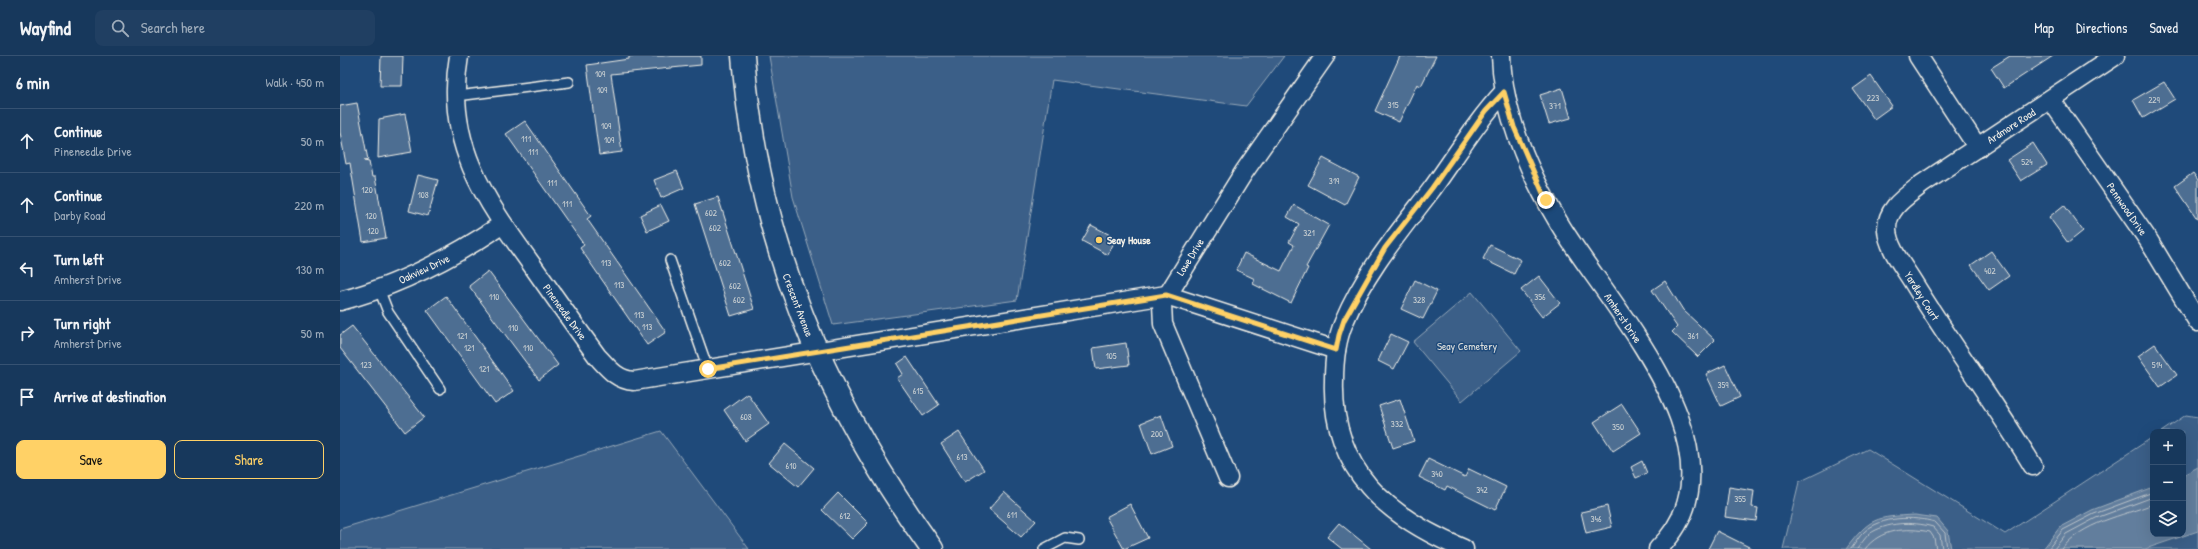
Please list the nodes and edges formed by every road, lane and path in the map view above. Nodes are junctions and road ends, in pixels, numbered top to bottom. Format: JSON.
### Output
{"nodes":[{"id":1,"x":459,"y":56,"type":"edge"},
{"id":2,"x":743,"y":56,"type":"edge"},
{"id":3,"x":1325,"y":56,"type":"edge"},
{"id":4,"x":1501,"y":56,"type":"edge"},
{"id":5,"x":1918,"y":56,"type":"edge"},
{"id":6,"x":2115,"y":56,"type":"edge"},
{"id":7,"x":570,"y":82,"type":"dead end"},
{"id":8,"x":1504,"y":92,"type":"junction"},
{"id":9,"x":457,"y":96,"type":"junction"},
{"id":10,"x":2051,"y":100,"type":"junction"},
{"id":11,"x":1978,"y":148,"type":"junction"},
{"id":12,"x":502,"y":224,"type":"junction"},
{"id":13,"x":670,"y":260,"type":"dead end"},
{"id":14,"x":379,"y":289,"type":"junction"},
{"id":15,"x":1166,"y":295,"type":"junction"},
{"id":16,"x":341,"y":297,"type":"edge"},
{"id":17,"x":2198,"y":322,"type":"edge"},
{"id":18,"x":1336,"y":350,"type":"junction"},
{"id":19,"x":817,"y":352,"type":"junction"},
{"id":20,"x":708,"y":369,"type":"junction"},
{"id":21,"x":440,"y":389,"type":"dead end"},
{"id":22,"x":2033,"y":466,"type":"dead end"},
{"id":23,"x":1228,"y":478,"type":"dead end"},
{"id":24,"x":1079,"y":540,"type":"dead end"},
{"id":25,"x":932,"y":549,"type":"edge"},
{"id":26,"x":1044,"y":549,"type":"edge"},
{"id":27,"x":1464,"y":549,"type":"edge"},
{"id":28,"x":1658,"y":549,"type":"edge"}],
"edges":[{"from":1,"to":9,"type":"street","name":"Pineneedle Drive"},
{"from":2,"to":19,"type":"street","name":"Crescent Avenue"},
{"from":3,"to":15,"type":"street","name":"Lowe Drive"},
{"from":4,"to":8,"type":"street","name":"Amherst Drive"},
{"from":5,"to":11,"type":"street","name":"Ardmore Road"},
{"from":6,"to":10,"type":"street","name":"Ardmore Road"},
{"from":7,"to":9,"type":"lane"},
{"from":8,"to":18,"type":"street"},
{"from":8,"to":28,"type":"street","name":"Amherst Drive"},
{"from":9,"to":12,"type":"street","name":"Pineneedle Drive"},
{"from":10,"to":11,"type":"street","name":"Ardmore Road"},
{"from":10,"to":17,"type":"street","name":"Pennwood Drive"},
{"from":11,"to":22,"type":"street","name":"Yardley Court"},
{"from":12,"to":14,"type":"street","name":"Oakview Drive"},
{"from":12,"to":20,"type":"street","name":"Pineneedle Drive"},
{"from":13,"to":20,"type":"lane"},
{"from":14,"to":16,"type":"street","name":"Oakview Drive"},
{"from":14,"to":21,"type":"lane"},
{"from":15,"to":18,"type":"street"},
{"from":15,"to":19,"type":"street","name":"Pineneedle Drive"},
{"from":15,"to":23,"type":"street","name":"Lowe Drive"},
{"from":18,"to":27,"type":"street"},
{"from":19,"to":20,"type":"street","name":"Pineneedle Drive"},
{"from":19,"to":25,"type":"street","name":"Crescent Avenue"},
{"from":24,"to":26,"type":"lane"}]}
